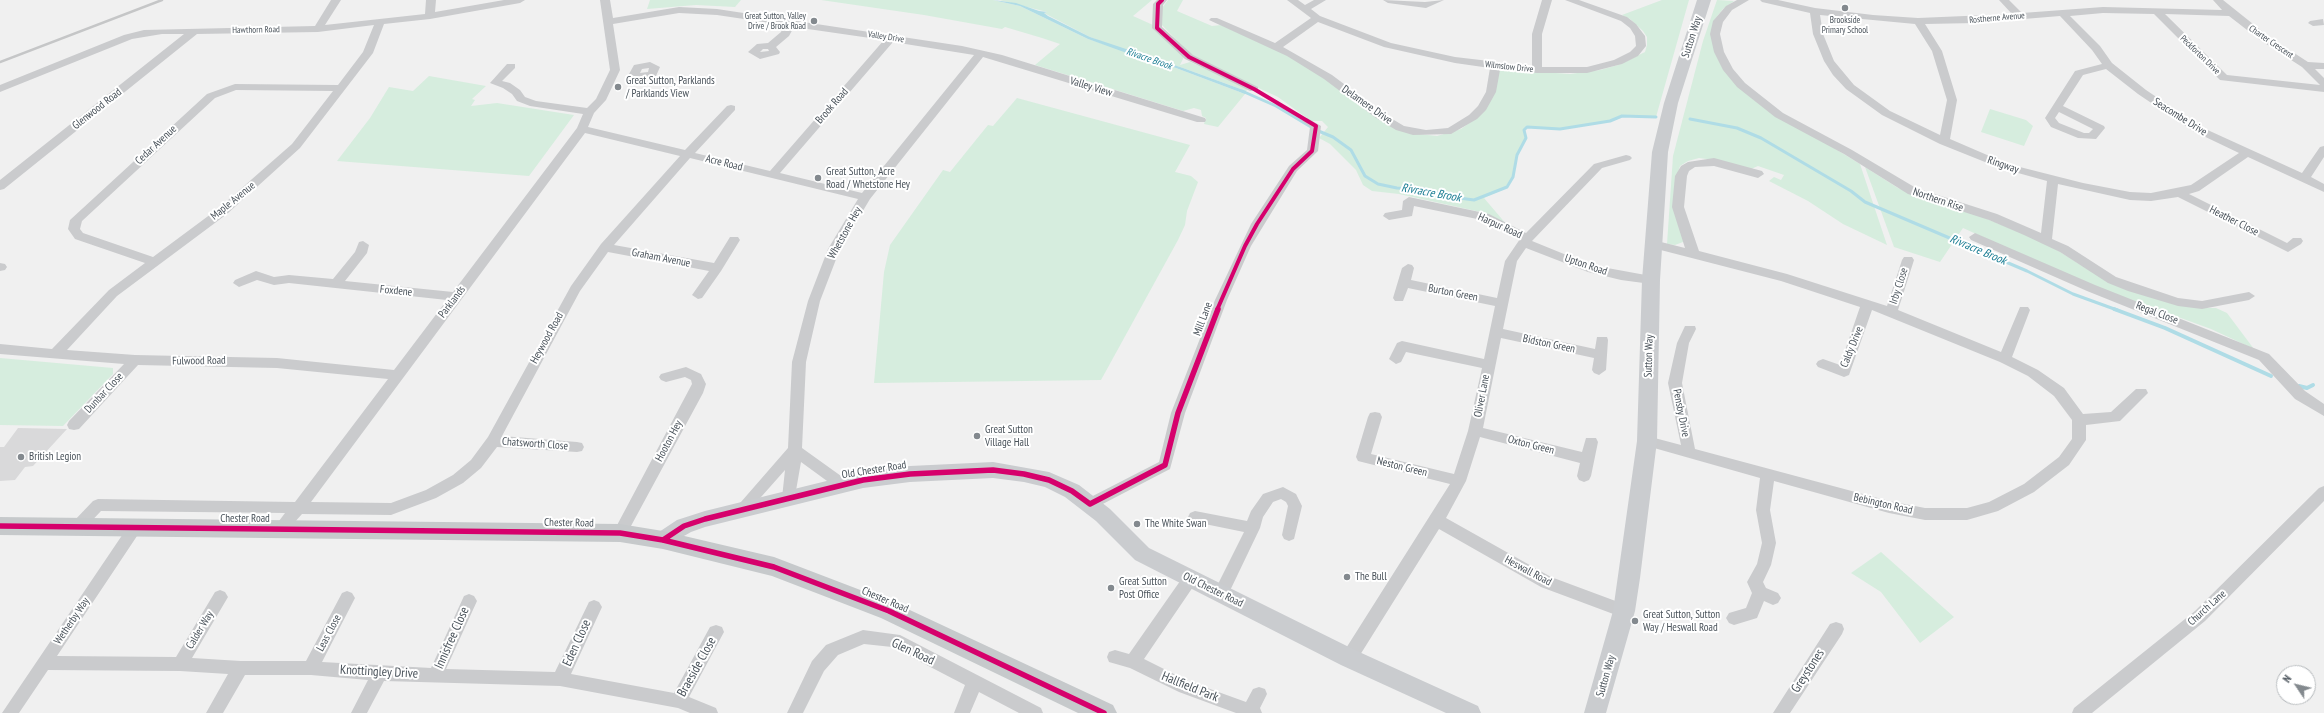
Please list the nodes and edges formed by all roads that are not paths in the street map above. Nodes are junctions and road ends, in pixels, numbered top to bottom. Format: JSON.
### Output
{"nodes":[{"id":1,"x":336,"y":0,"type":"edge"},
{"id":2,"x":431,"y":0,"type":"edge"},
{"id":3,"x":605,"y":0,"type":"edge"},
{"id":4,"x":1162,"y":0,"type":"edge"},
{"id":5,"x":1292,"y":0,"type":"edge"},
{"id":6,"x":1321,"y":0,"type":"edge"},
{"id":7,"x":1388,"y":0,"type":"edge"},
{"id":8,"x":1439,"y":0,"type":"edge"},
{"id":9,"x":1547,"y":0,"type":"edge"},
{"id":10,"x":1570,"y":0,"type":"edge"},
{"id":11,"x":1704,"y":0,"type":"edge"},
{"id":12,"x":1744,"y":0,"type":"edge"},
{"id":13,"x":1765,"y":0,"type":"edge"},
{"id":14,"x":2004,"y":0,"type":"edge"},
{"id":15,"x":2094,"y":0,"type":"edge"},
{"id":16,"x":2218,"y":0,"type":"edge"},
{"id":17,"x":514,"y":1,"type":"edge"},
{"id":18,"x":1304,"y":9,"type":"junction"},
{"id":19,"x":2103,"y":10,"type":"junction"},
{"id":20,"x":1815,"y":11,"type":"junction"},
{"id":21,"x":2061,"y":12,"type":"junction"},
{"id":22,"x":2157,"y":12,"type":"junction"},
{"id":23,"x":2231,"y":13,"type":"junction"},
{"id":24,"x":430,"y":16,"type":"junction"},
{"id":25,"x":2019,"y":16,"type":"junction"},
{"id":26,"x":1317,"y":18,"type":"junction"},
{"id":27,"x":1214,"y":20,"type":"dead end"},
{"id":28,"x":1918,"y":21,"type":"junction"},
{"id":29,"x":608,"y":22,"type":"junction"},
{"id":30,"x":792,"y":22,"type":"junction"},
{"id":31,"x":380,"y":23,"type":"junction"},
{"id":32,"x":318,"y":29,"type":"junction"},
{"id":33,"x":194,"y":31,"type":"junction"},
{"id":34,"x":891,"y":38,"type":"junction"},
{"id":35,"x":771,"y":46,"type":"dead end"},
{"id":36,"x":1276,"y":47,"type":"junction"},
{"id":37,"x":981,"y":53,"type":"junction"},
{"id":38,"x":2108,"y":65,"type":"junction"},
{"id":39,"x":2306,"y":65,"type":"junction"},
{"id":40,"x":511,"y":66,"type":"dead end"},
{"id":41,"x":1496,"y":66,"type":"junction"},
{"id":42,"x":2324,"y":66,"type":"edge"},
{"id":43,"x":635,"y":69,"type":"dead end"},
{"id":44,"x":615,"y":70,"type":"junction"},
{"id":45,"x":1537,"y":70,"type":"junction"},
{"id":46,"x":2324,"y":84,"type":"edge"},
{"id":47,"x":342,"y":88,"type":"junction"},
{"id":48,"x":0,"y":89,"type":"edge"},
{"id":49,"x":1254,"y":89,"type":"dead end"},
{"id":50,"x":2324,"y":89,"type":"edge"},
{"id":51,"x":731,"y":108,"type":"dead end"},
{"id":52,"x":2058,"y":108,"type":"dead end"},
{"id":53,"x":589,"y":112,"type":"junction"},
{"id":54,"x":1201,"y":120,"type":"dead end"},
{"id":55,"x":1307,"y":121,"type":"dead end"},
{"id":56,"x":582,"y":129,"type":"junction"},
{"id":57,"x":1944,"y":142,"type":"junction"},
{"id":58,"x":2324,"y":149,"type":"edge"},
{"id":59,"x":2246,"y":153,"type":"junction"},
{"id":60,"x":688,"y":154,"type":"junction"},
{"id":61,"x":1626,"y":158,"type":"dead end"},
{"id":62,"x":1758,"y":174,"type":"dead end"},
{"id":63,"x":772,"y":175,"type":"junction"},
{"id":64,"x":2304,"y":179,"type":"junction"},
{"id":65,"x":2053,"y":180,"type":"junction"},
{"id":66,"x":0,"y":186,"type":"edge"},
{"id":67,"x":2324,"y":188,"type":"edge"},
{"id":68,"x":2179,"y":193,"type":"junction"},
{"id":69,"x":865,"y":197,"type":"junction"},
{"id":70,"x":1389,"y":216,"type":"dead end"},
{"id":71,"x":1975,"y":237,"type":"dead end"},
{"id":72,"x":734,"y":240,"type":"dead end"},
{"id":73,"x":1526,"y":240,"type":"junction"},
{"id":74,"x":2046,"y":240,"type":"junction"},
{"id":75,"x":1653,"y":244,"type":"junction"},
{"id":76,"x":363,"y":245,"type":"dead end"},
{"id":77,"x":605,"y":248,"type":"junction"},
{"id":78,"x":2290,"y":249,"type":"dead end"},
{"id":79,"x":1692,"y":253,"type":"junction"},
{"id":80,"x":1908,"y":260,"type":"dead end"},
{"id":81,"x":154,"y":262,"type":"junction"},
{"id":82,"x":717,"y":268,"type":"junction"},
{"id":83,"x":1408,"y":268,"type":"dead end"},
{"id":84,"x":1651,"y":280,"type":"junction"},
{"id":85,"x":239,"y":283,"type":"dead end"},
{"id":86,"x":1404,"y":283,"type":"junction"},
{"id":87,"x":336,"y":284,"type":"junction"},
{"id":88,"x":698,"y":295,"type":"dead end"},
{"id":89,"x":2249,"y":296,"type":"dead end"},
{"id":90,"x":456,"y":298,"type":"junction"},
{"id":91,"x":1399,"y":298,"type":"dead end"},
{"id":92,"x":1502,"y":303,"type":"junction"},
{"id":93,"x":1868,"y":303,"type":"junction"},
{"id":94,"x":2024,"y":310,"type":"dead end"},
{"id":95,"x":1891,"y":312,"type":"junction"},
{"id":96,"x":1690,"y":329,"type":"dead end"},
{"id":97,"x":1497,"y":332,"type":"junction"},
{"id":98,"x":1602,"y":340,"type":"dead end"},
{"id":99,"x":0,"y":349,"type":"edge"},
{"id":100,"x":56,"y":353,"type":"junction"},
{"id":101,"x":1601,"y":355,"type":"junction"},
{"id":102,"x":1396,"y":359,"type":"dead end"},
{"id":103,"x":2005,"y":359,"type":"junction"},
{"id":104,"x":135,"y":360,"type":"junction"},
{"id":105,"x":1822,"y":364,"type":"dead end"},
{"id":106,"x":1488,"y":365,"type":"junction"},
{"id":107,"x":1599,"y":370,"type":"dead end"},
{"id":108,"x":397,"y":375,"type":"junction"},
{"id":109,"x":666,"y":377,"type":"dead end"},
{"id":110,"x":2141,"y":393,"type":"dead end"},
{"id":111,"x":2324,"y":411,"type":"edge"},
{"id":112,"x":1375,"y":417,"type":"dead end"},
{"id":113,"x":2079,"y":419,"type":"junction"},
{"id":114,"x":74,"y":425,"type":"dead end"},
{"id":115,"x":1475,"y":432,"type":"junction"},
{"id":116,"x":493,"y":441,"type":"junction"},
{"id":117,"x":1647,"y":441,"type":"junction"},
{"id":118,"x":1591,"y":442,"type":"dead end"},
{"id":119,"x":577,"y":447,"type":"dead end"},
{"id":120,"x":795,"y":450,"type":"junction"},
{"id":121,"x":1689,"y":451,"type":"junction"},
{"id":122,"x":1587,"y":459,"type":"junction"},
{"id":123,"x":1768,"y":474,"type":"junction"},
{"id":124,"x":1584,"y":476,"type":"dead end"},
{"id":125,"x":1459,"y":481,"type":"junction"},
{"id":126,"x":843,"y":485,"type":"junction"},
{"id":127,"x":2324,"y":492,"type":"edge"},
{"id":128,"x":789,"y":498,"type":"junction"},
{"id":129,"x":1090,"y":504,"type":"junction"},
{"id":130,"x":299,"y":507,"type":"junction"},
{"id":131,"x":337,"y":508,"type":"joint"},
{"id":132,"x":741,"y":510,"type":"junction"},
{"id":133,"x":1195,"y":517,"type":"dead end"},
{"id":134,"x":1437,"y":520,"type":"junction"},
{"id":135,"x":0,"y":526,"type":"edge"},
{"id":136,"x":78,"y":526,"type":"junction"},
{"id":137,"x":1253,"y":528,"type":"junction"},
{"id":138,"x":134,"y":529,"type":"junction"},
{"id":139,"x":280,"y":529,"type":"junction"},
{"id":140,"x":620,"y":533,"type":"junction"},
{"id":141,"x":1289,"y":535,"type":"dead end"},
{"id":142,"x":663,"y":540,"type":"junction"},
{"id":143,"x":1190,"y":579,"type":"junction"},
{"id":144,"x":1221,"y":594,"type":"junction"},
{"id":145,"x":220,"y":597,"type":"dead end"},
{"id":146,"x":347,"y":598,"type":"dead end"},
{"id":147,"x":468,"y":601,"type":"dead end"},
{"id":148,"x":594,"y":607,"type":"dead end"},
{"id":149,"x":1624,"y":611,"type":"junction"},
{"id":150,"x":1734,"y":618,"type":"dead end"},
{"id":151,"x":1836,"y":629,"type":"dead end"},
{"id":152,"x":716,"y":632,"type":"dead end"},
{"id":153,"x":1115,"y":657,"type":"dead end"},
{"id":154,"x":1349,"y":658,"type":"junction"},
{"id":155,"x":1133,"y":662,"type":"junction"},
{"id":156,"x":44,"y":663,"type":"junction"},
{"id":157,"x":180,"y":664,"type":"junction"},
{"id":158,"x":241,"y":668,"type":"junction"},
{"id":159,"x":311,"y":668,"type":"junction"},
{"id":160,"x":380,"y":674,"type":"junction"},
{"id":161,"x":436,"y":674,"type":"junction"},
{"id":162,"x":560,"y":679,"type":"junction"},
{"id":163,"x":974,"y":682,"type":"junction"},
{"id":164,"x":1259,"y":694,"type":"dead end"},
{"id":165,"x":678,"y":702,"type":"junction"},
{"id":166,"x":7,"y":711,"type":"edge"},
{"id":167,"x":1252,"y":712,"type":"edge"},
{"id":168,"x":214,"y":713,"type":"edge"},
{"id":169,"x":359,"y":713,"type":"edge"},
{"id":170,"x":710,"y":713,"type":"edge"},
{"id":171,"x":795,"y":713,"type":"edge"},
{"id":172,"x":962,"y":713,"type":"edge"},
{"id":173,"x":1035,"y":713,"type":"edge"},
{"id":174,"x":1104,"y":713,"type":"edge"},
{"id":175,"x":1470,"y":713,"type":"edge"},
{"id":176,"x":1596,"y":713,"type":"edge"},
{"id":177,"x":1781,"y":713,"type":"edge"},
{"id":178,"x":2080,"y":713,"type":"edge"}],
"edges":[{"from":1,"to":32,"type":"street"},
{"from":2,"to":24,"type":"street"},
{"from":3,"to":29,"type":"street"},
{"from":4,"to":49,"type":"street"},
{"from":5,"to":18,"type":"street","name":"Wilmslow Drive"},
{"from":6,"to":18,"type":"street"},
{"from":7,"to":8,"type":"street"},
{"from":9,"to":45,"type":"street"},
{"from":10,"to":45,"type":"street","name":"Wilmslow Drive"},
{"from":11,"to":75,"type":"main road","name":"Sutton Way"},
{"from":12,"to":74,"type":"street","name":"Northern Rise"},
{"from":13,"to":20,"type":"street","name":"Rostherne Avenue"},
{"from":14,"to":25,"type":"street"},
{"from":15,"to":19,"type":"street"},
{"from":16,"to":23,"type":"street","name":"Charter Crescent"},
{"from":17,"to":24,"type":"street","name":"Hawthorn Road"},
{"from":18,"to":26,"type":"street","name":"Wilmslow Drive"},
{"from":19,"to":21,"type":"street","name":"Rostherne Avenue"},
{"from":19,"to":22,"type":"street","name":"Rostherne Avenue"},
{"from":20,"to":28,"type":"street","name":"Rostherne Avenue"},
{"from":20,"to":57,"type":"street","name":"Ringway"},
{"from":21,"to":25,"type":"street","name":"Rostherne Avenue"},
{"from":21,"to":38,"type":"street","name":"Seacombe Drive"},
{"from":22,"to":23,"type":"street","name":"Rostherne Avenue"},
{"from":22,"to":50,"type":"street","name":"Peckforton Drive"},
{"from":23,"to":39,"type":"street","name":"Charter Crescent"},
{"from":24,"to":31,"type":"street","name":"Hawthorn Road"},
{"from":25,"to":28,"type":"street","name":"Rostherne Avenue"},
{"from":26,"to":36,"type":"street"},
{"from":26,"to":41,"type":"street","name":"Wilmslow Drive"},
{"from":27,"to":36,"type":"street","name":"Delamere Drive"},
{"from":28,"to":57,"type":"street"},
{"from":29,"to":30,"type":"street","name":"Valley Drive"},
{"from":29,"to":44,"type":"street"},
{"from":30,"to":34,"type":"street","name":"Valley Drive"},
{"from":30,"to":35,"type":"street"},
{"from":31,"to":32,"type":"street","name":"Hawthorn Road"},
{"from":31,"to":47,"type":"street","name":"Maple Avenue"},
{"from":32,"to":33,"type":"street","name":"Hawthorn Road"},
{"from":33,"to":48,"type":"street","name":"Hawthorn Road"},
{"from":33,"to":66,"type":"street","name":"Glenwood Road"},
{"from":34,"to":37,"type":"street","name":"Valley Drive"},
{"from":34,"to":63,"type":"street","name":"Brook Road"},
{"from":36,"to":41,"type":"street","name":"Delamere Drive"},
{"from":37,"to":54,"type":"street","name":"Valley View"},
{"from":37,"to":69,"type":"street","name":"Whetstone Hey"},
{"from":38,"to":52,"type":"street"},
{"from":38,"to":59,"type":"street","name":"Seacombe Drive"},
{"from":39,"to":42,"type":"street"},
{"from":39,"to":46,"type":"street","name":"Charter Crescent"},
{"from":40,"to":53,"type":"street"},
{"from":41,"to":45,"type":"street","name":"Wilmslow Drive"},
{"from":43,"to":44,"type":"street"},
{"from":44,"to":53,"type":"street","name":"Parklands"},
{"from":47,"to":81,"type":"street","name":"Maple Avenue"},
{"from":47,"to":81,"type":"street","name":"Cedar Avenue"},
{"from":51,"to":60,"type":"street","name":"Heywood Road"},
{"from":53,"to":56,"type":"street","name":"Parklands"},
{"from":55,"to":129,"type":"street","name":"Mill Lane"},
{"from":56,"to":60,"type":"street","name":"Acre Road"},
{"from":56,"to":90,"type":"street","name":"Parklands"},
{"from":57,"to":65,"type":"street","name":"Ringway"},
{"from":58,"to":64,"type":"street"},
{"from":59,"to":64,"type":"street","name":"Seacombe Drive"},
{"from":59,"to":68,"type":"street","name":"Ringway"},
{"from":60,"to":63,"type":"street","name":"Acre Road"},
{"from":60,"to":77,"type":"street","name":"Heywood Road"},
{"from":61,"to":73,"type":"street","name":"Oliver Lane"},
{"from":62,"to":79,"type":"street"},
{"from":63,"to":69,"type":"street","name":"Acre Road"},
{"from":64,"to":67,"type":"street","name":"Seacombe Drive"},
{"from":65,"to":68,"type":"street","name":"Ringway"},
{"from":65,"to":74,"type":"street"},
{"from":68,"to":78,"type":"street","name":"Heather Close"},
{"from":69,"to":120,"type":"street","name":"Whetstone Hey"},
{"from":70,"to":73,"type":"street","name":"Harpur Road"},
{"from":71,"to":111,"type":"street","name":"Regal Close"},
{"from":72,"to":82,"type":"street"},
{"from":73,"to":84,"type":"street","name":"Upton Road"},
{"from":73,"to":92,"type":"street","name":"Oliver Lane"},
{"from":74,"to":89,"type":"street","name":"Northern Rise"},
{"from":75,"to":79,"type":"street"},
{"from":75,"to":84,"type":"main road","name":"Sutton Way"},
{"from":76,"to":87,"type":"street"},
{"from":77,"to":82,"type":"street","name":"Graham Avenue"},
{"from":77,"to":116,"type":"street","name":"Heywood Road"},
{"from":79,"to":93,"type":"street"},
{"from":80,"to":95,"type":"street","name":"Irby Close"},
{"from":81,"to":100,"type":"street","name":"Maple Avenue"},
{"from":82,"to":88,"type":"street"},
{"from":83,"to":86,"type":"street"},
{"from":84,"to":117,"type":"main road","name":"Sutton Way"},
{"from":85,"to":87,"type":"street","name":"Foxdene"},
{"from":86,"to":91,"type":"street"},
{"from":86,"to":92,"type":"street","name":"Burton Green"},
{"from":87,"to":90,"type":"street","name":"Foxdene"},
{"from":90,"to":108,"type":"street","name":"Parklands"},
{"from":92,"to":97,"type":"street","name":"Oliver Lane"},
{"from":93,"to":95,"type":"street"},
{"from":93,"to":105,"type":"street","name":"Caldy Drive"},
{"from":94,"to":103,"type":"street"},
{"from":95,"to":103,"type":"street"},
{"from":96,"to":121,"type":"street","name":"Pensby Drive"},
{"from":97,"to":101,"type":"street","name":"Bidston Green"},
{"from":97,"to":106,"type":"street","name":"Oliver Lane"},
{"from":98,"to":101,"type":"street"},
{"from":99,"to":100,"type":"street","name":"Fulwood Road"},
{"from":100,"to":104,"type":"street","name":"Fulwood Road"},
{"from":101,"to":107,"type":"street"},
{"from":102,"to":106,"type":"street"},
{"from":103,"to":113,"type":"street"},
{"from":104,"to":108,"type":"street","name":"Fulwood Road"},
{"from":104,"to":114,"type":"street","name":"Dunbar Close"},
{"from":106,"to":115,"type":"street","name":"Oliver Lane"},
{"from":108,"to":130,"type":"street","name":"Parklands"},
{"from":109,"to":140,"type":"street","name":"Hooton Hey"},
{"from":110,"to":113,"type":"street"},
{"from":112,"to":125,"type":"street","name":"Neston Green"},
{"from":113,"to":123,"type":"street","name":"Bebington Road"},
{"from":115,"to":122,"type":"street","name":"Oxton Green"},
{"from":115,"to":125,"type":"street","name":"Oliver Lane"},
{"from":116,"to":119,"type":"street","name":"Chatsworth Close"},
{"from":116,"to":131,"type":"street","name":"Heywood Road"},
{"from":117,"to":121,"type":"street","name":"Bebington Road"},
{"from":117,"to":149,"type":"main road","name":"Sutton Way"},
{"from":118,"to":122,"type":"street"},
{"from":120,"to":126,"type":"street"},
{"from":120,"to":128,"type":"street","name":"Whetstone Hey"},
{"from":120,"to":132,"type":"street"},
{"from":121,"to":123,"type":"street","name":"Bebington Road"},
{"from":122,"to":124,"type":"street"},
{"from":123,"to":150,"type":"street"},
{"from":125,"to":134,"type":"street","name":"Oliver Lane"},
{"from":126,"to":128,"type":"main road","name":"Old Chester Road"},
{"from":126,"to":129,"type":"main road","name":"Old Chester Road"},
{"from":127,"to":178,"type":"street","name":"Church Lane"},
{"from":128,"to":132,"type":"main road","name":"Old Chester Road"},
{"from":129,"to":143,"type":"main road","name":"Old Chester Road"},
{"from":130,"to":131,"type":"street","name":"Chester Road"},
{"from":130,"to":136,"type":"street","name":"Chester Road"},
{"from":130,"to":139,"type":"street","name":"Parklands"},
{"from":132,"to":142,"type":"main road","name":"Old Chester Road"},
{"from":133,"to":137,"type":"street"},
{"from":134,"to":149,"type":"street","name":"Heswall Road"},
{"from":134,"to":154,"type":"street","name":"Oliver Lane"},
{"from":135,"to":136,"type":"main road","name":"Chester Road"},
{"from":136,"to":138,"type":"main road","name":"Chester Road"},
{"from":137,"to":141,"type":"street"},
{"from":137,"to":144,"type":"street"},
{"from":138,"to":139,"type":"main road","name":"Chester Road"},
{"from":138,"to":156,"type":"street","name":"Wetherby Way"},
{"from":139,"to":140,"type":"main road","name":"Chester Road"},
{"from":140,"to":142,"type":"main road","name":"Chester Road"},
{"from":142,"to":174,"type":"main road","name":"Chester Road"},
{"from":143,"to":144,"type":"main road","name":"Old Chester Road"},
{"from":143,"to":155,"type":"street"},
{"from":144,"to":154,"type":"main road","name":"Old Chester Road"},
{"from":145,"to":157,"type":"street","name":"Calder Way"},
{"from":146,"to":159,"type":"street","name":"Leas Close"},
{"from":147,"to":161,"type":"street","name":"Innisfree Close"},
{"from":148,"to":162,"type":"street","name":"Eden Close"},
{"from":149,"to":176,"type":"main road","name":"Sutton Way"},
{"from":151,"to":177,"type":"street","name":"Greystones"},
{"from":152,"to":165,"type":"street","name":"Braeside Close"},
{"from":153,"to":155,"type":"street","name":"Hallfield Park"},
{"from":154,"to":175,"type":"main road","name":"Old Chester Road"},
{"from":155,"to":167,"type":"street","name":"Hallfield Park"},
{"from":156,"to":157,"type":"street","name":"Knottingley Drive"},
{"from":156,"to":166,"type":"street","name":"Wetherby Way"},
{"from":157,"to":158,"type":"street","name":"Knottingley Drive"},
{"from":158,"to":159,"type":"street","name":"Knottingley Drive"},
{"from":158,"to":168,"type":"street"},
{"from":159,"to":160,"type":"street","name":"Knottingley Drive"},
{"from":160,"to":161,"type":"street","name":"Knottingley Drive"},
{"from":160,"to":169,"type":"street"},
{"from":161,"to":162,"type":"street","name":"Knottingley Drive"},
{"from":162,"to":165,"type":"street","name":"Knottingley Drive"},
{"from":163,"to":171,"type":"street","name":"Glen Road"},
{"from":163,"to":172,"type":"street"},
{"from":163,"to":173,"type":"street","name":"Glen Road"},
{"from":164,"to":167,"type":"street","name":"Hallfield Park"},
{"from":165,"to":170,"type":"street","name":"Knottingley Drive"}]}
